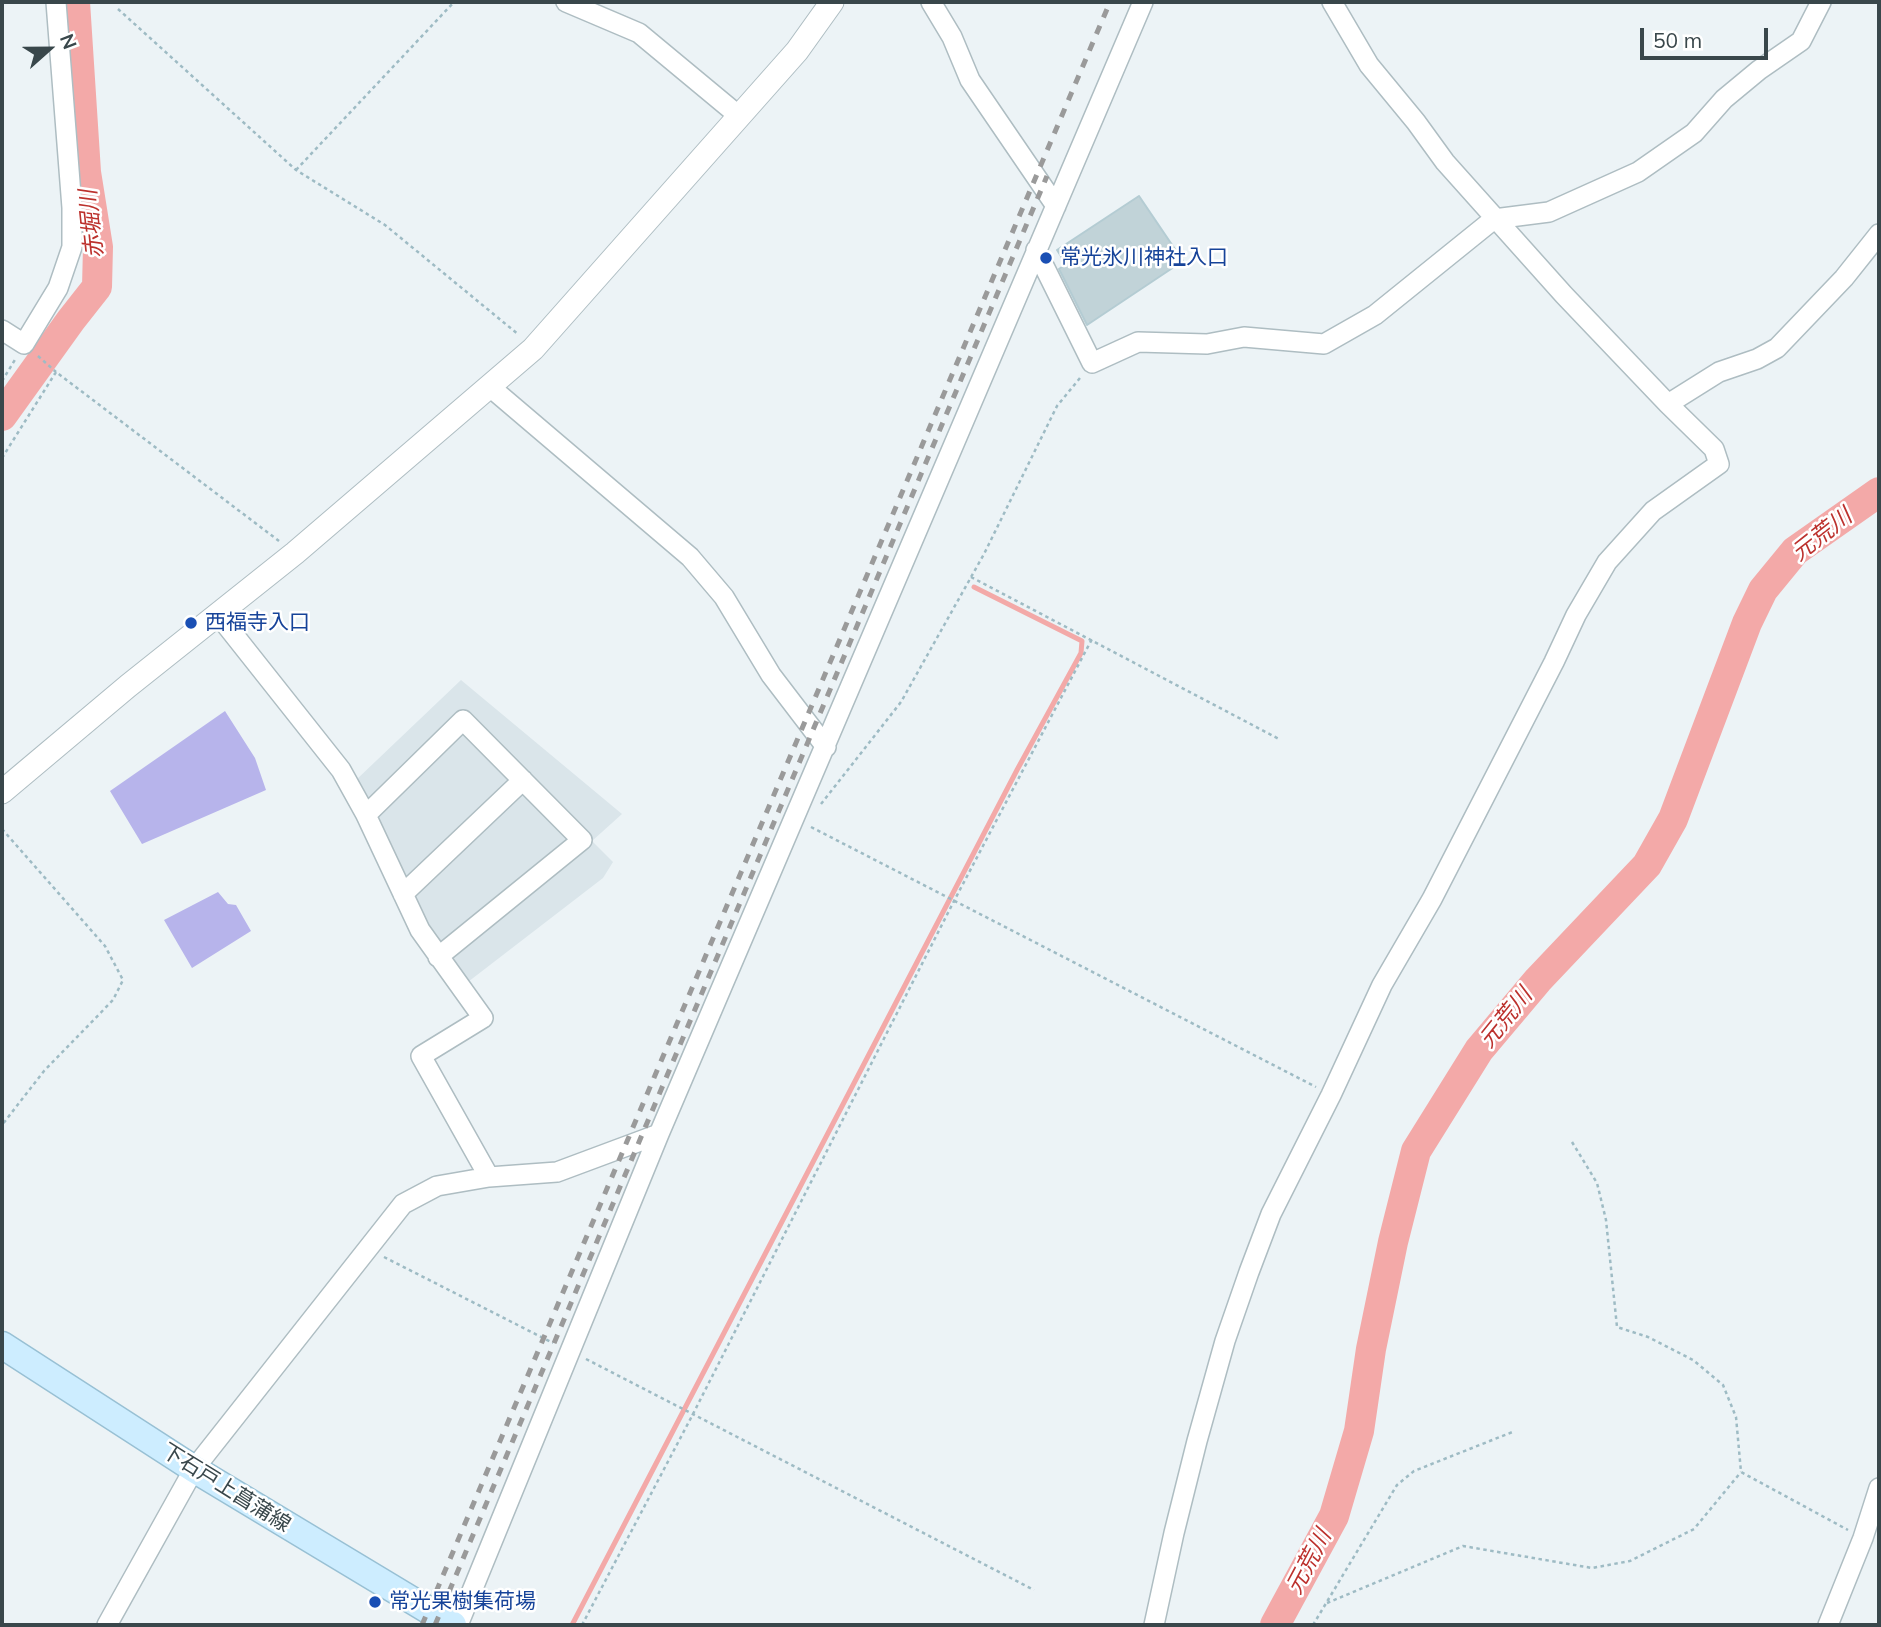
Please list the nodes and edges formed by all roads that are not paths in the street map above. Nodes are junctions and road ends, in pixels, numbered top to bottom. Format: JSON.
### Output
{"nodes":[{"id":1,"x":57,"y":2,"type":"edge"},
{"id":2,"x":566,"y":2,"type":"edge"},
{"id":3,"x":832,"y":2,"type":"edge"},
{"id":4,"x":931,"y":2,"type":"edge"},
{"id":5,"x":1143,"y":2,"type":"edge"},
{"id":6,"x":1332,"y":2,"type":"edge"},
{"id":7,"x":1821,"y":2,"type":"edge"},
{"id":8,"x":739,"y":116,"type":"junction"},
{"id":9,"x":1056,"y":206,"type":"junction"},
{"id":10,"x":1494,"y":219,"type":"junction"},
{"id":11,"x":1879,"y":234,"type":"edge"},
{"id":12,"x":1036,"y":250,"type":"junction"},
{"id":13,"x":2,"y":330,"type":"edge"},
{"id":14,"x":489,"y":386,"type":"junction"},
{"id":15,"x":1668,"y":404,"type":"junction"},
{"id":16,"x":219,"y":616,"type":"junction"},
{"id":17,"x":826,"y":747,"type":"junction"},
{"id":18,"x":523,"y":780,"type":"junction"},
{"id":19,"x":2,"y":792,"type":"edge"},
{"id":20,"x":366,"y":815,"type":"junction"},
{"id":21,"x":403,"y":894,"type":"junction"},
{"id":22,"x":438,"y":957,"type":"junction"},
{"id":23,"x":659,"y":1134,"type":"junction"},
{"id":24,"x":489,"y":1177,"type":"junction"},
{"id":25,"x":2,"y":1345,"type":"edge"},
{"id":26,"x":194,"y":1469,"type":"junction"},
{"id":27,"x":1879,"y":1488,"type":"edge"},
{"id":28,"x":107,"y":1625,"type":"edge"},
{"id":29,"x":453,"y":1625,"type":"edge"},
{"id":30,"x":458,"y":1625,"type":"edge"},
{"id":31,"x":1154,"y":1625,"type":"edge"},
{"id":32,"x":1828,"y":1625,"type":"edge"}],
"edges":[{"from":1,"to":13,"type":"street"},
{"from":2,"to":8,"type":"street"},
{"from":3,"to":8,"type":"street"},
{"from":4,"to":9,"type":"street"},
{"from":5,"to":9,"type":"street"},
{"from":6,"to":10,"type":"street"},
{"from":7,"to":10,"type":"street"},
{"from":8,"to":14,"type":"street"},
{"from":9,"to":12,"type":"street"},
{"from":10,"to":12,"type":"street"},
{"from":10,"to":15,"type":"street"},
{"from":11,"to":15,"type":"street"},
{"from":12,"to":17,"type":"street"},
{"from":14,"to":16,"type":"street"},
{"from":14,"to":17,"type":"street"},
{"from":15,"to":31,"type":"street"},
{"from":16,"to":19,"type":"street"},
{"from":16,"to":20,"type":"street"},
{"from":17,"to":23,"type":"street"},
{"from":18,"to":20,"type":"street"},
{"from":18,"to":21,"type":"street"},
{"from":18,"to":22,"type":"street"},
{"from":20,"to":21,"type":"street"},
{"from":21,"to":22,"type":"street"},
{"from":22,"to":24,"type":"street"},
{"from":23,"to":24,"type":"street"},
{"from":23,"to":30,"type":"street"},
{"from":24,"to":26,"type":"street"},
{"from":25,"to":26,"type":"main road","name":"下石戸上菖蒲線"},
{"from":26,"to":28,"type":"street"},
{"from":26,"to":29,"type":"main road","name":"下石戸上菖蒲線"},
{"from":27,"to":32,"type":"street"}]}
